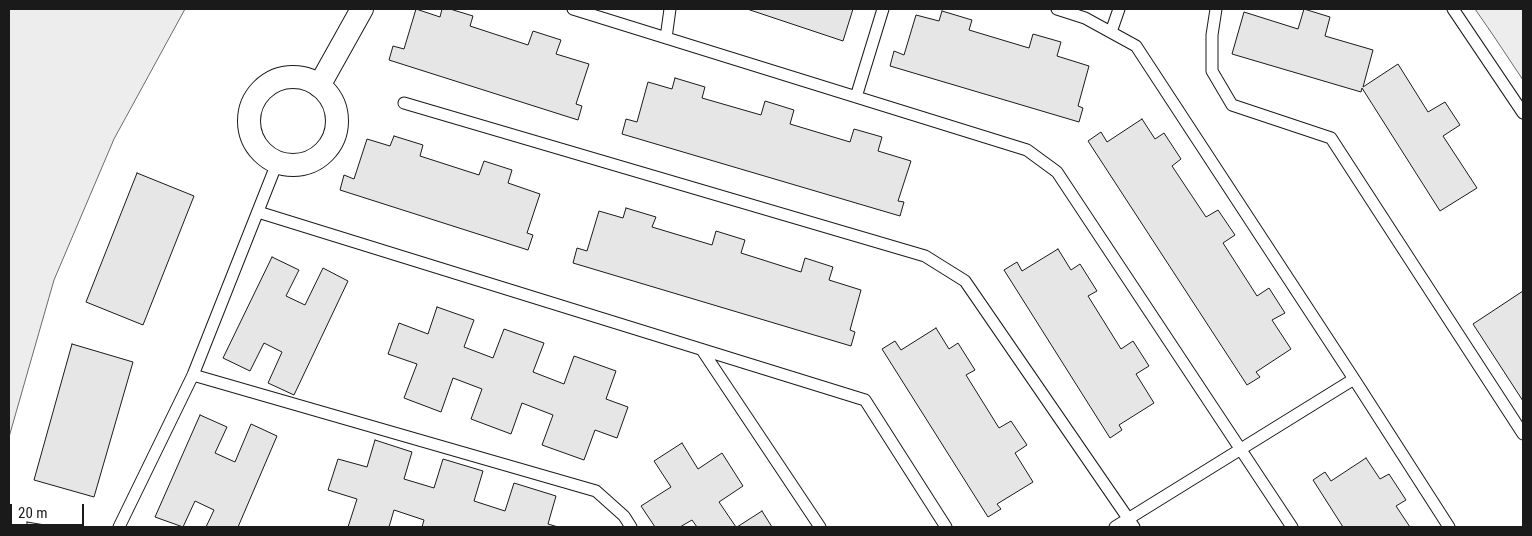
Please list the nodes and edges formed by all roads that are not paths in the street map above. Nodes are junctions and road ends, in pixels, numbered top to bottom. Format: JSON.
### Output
{"nodes":[{"id":1,"x":362,"y":9,"type":"edge"},
{"id":2,"x":573,"y":9,"type":"edge"},
{"id":3,"x":670,"y":9,"type":"edge"},
{"id":4,"x":883,"y":9,"type":"edge"},
{"id":5,"x":1057,"y":9,"type":"edge"},
{"id":6,"x":1119,"y":9,"type":"edge"},
{"id":7,"x":1216,"y":9,"type":"edge"},
{"id":8,"x":1453,"y":9,"type":"edge"},
{"id":9,"x":1111,"y":32,"type":"junction"},
{"id":10,"x":666,"y":38,"type":"junction"},
{"id":11,"x":319,"y":86,"type":"junction"},
{"id":12,"x":856,"y":97,"type":"junction"},
{"id":13,"x":404,"y":103,"type":"dead end"},
{"id":14,"x":1523,"y":113,"type":"edge"},
{"id":15,"x":277,"y":163,"type":"junction"},
{"id":16,"x":258,"y":212,"type":"junction"},
{"id":17,"x":702,"y":350,"type":"junction"},
{"id":18,"x":193,"y":375,"type":"junction"},
{"id":19,"x":1354,"y":379,"type":"junction"},
{"id":20,"x":1523,"y":434,"type":"edge"},
{"id":21,"x":1241,"y":449,"type":"junction"},
{"id":22,"x":1131,"y":523,"type":"edge"},
{"id":23,"x":119,"y":527,"type":"edge"},
{"id":24,"x":631,"y":527,"type":"edge"},
{"id":25,"x":820,"y":527,"type":"edge"},
{"id":26,"x":946,"y":527,"type":"edge"},
{"id":27,"x":1115,"y":527,"type":"edge"},
{"id":28,"x":1292,"y":527,"type":"edge"},
{"id":29,"x":1449,"y":527,"type":"edge"}],
"edges":[{"from":1,"to":11,"type":"street"},
{"from":2,"to":10,"type":"lane"},
{"from":3,"to":10,"type":"lane"},
{"from":4,"to":12,"type":"lane"},
{"from":5,"to":9,"type":"lane"},
{"from":6,"to":9,"type":"lane"},
{"from":7,"to":20,"type":"lane"},
{"from":8,"to":14,"type":"lane"},
{"from":9,"to":19,"type":"lane"},
{"from":10,"to":12,"type":"lane"},
{"from":11,"to":15,"type":"street"},
{"from":11,"to":15,"type":"street"},
{"from":12,"to":21,"type":"lane"},
{"from":13,"to":22,"type":"lane"},
{"from":15,"to":16,"type":"lane"},
{"from":16,"to":17,"type":"lane"},
{"from":16,"to":18,"type":"lane"},
{"from":17,"to":25,"type":"lane"},
{"from":17,"to":26,"type":"lane"},
{"from":18,"to":23,"type":"lane"},
{"from":18,"to":24,"type":"lane"},
{"from":19,"to":21,"type":"lane"},
{"from":19,"to":29,"type":"lane"},
{"from":21,"to":22,"type":"lane"},
{"from":21,"to":28,"type":"lane"},
{"from":22,"to":27,"type":"lane"}]}
